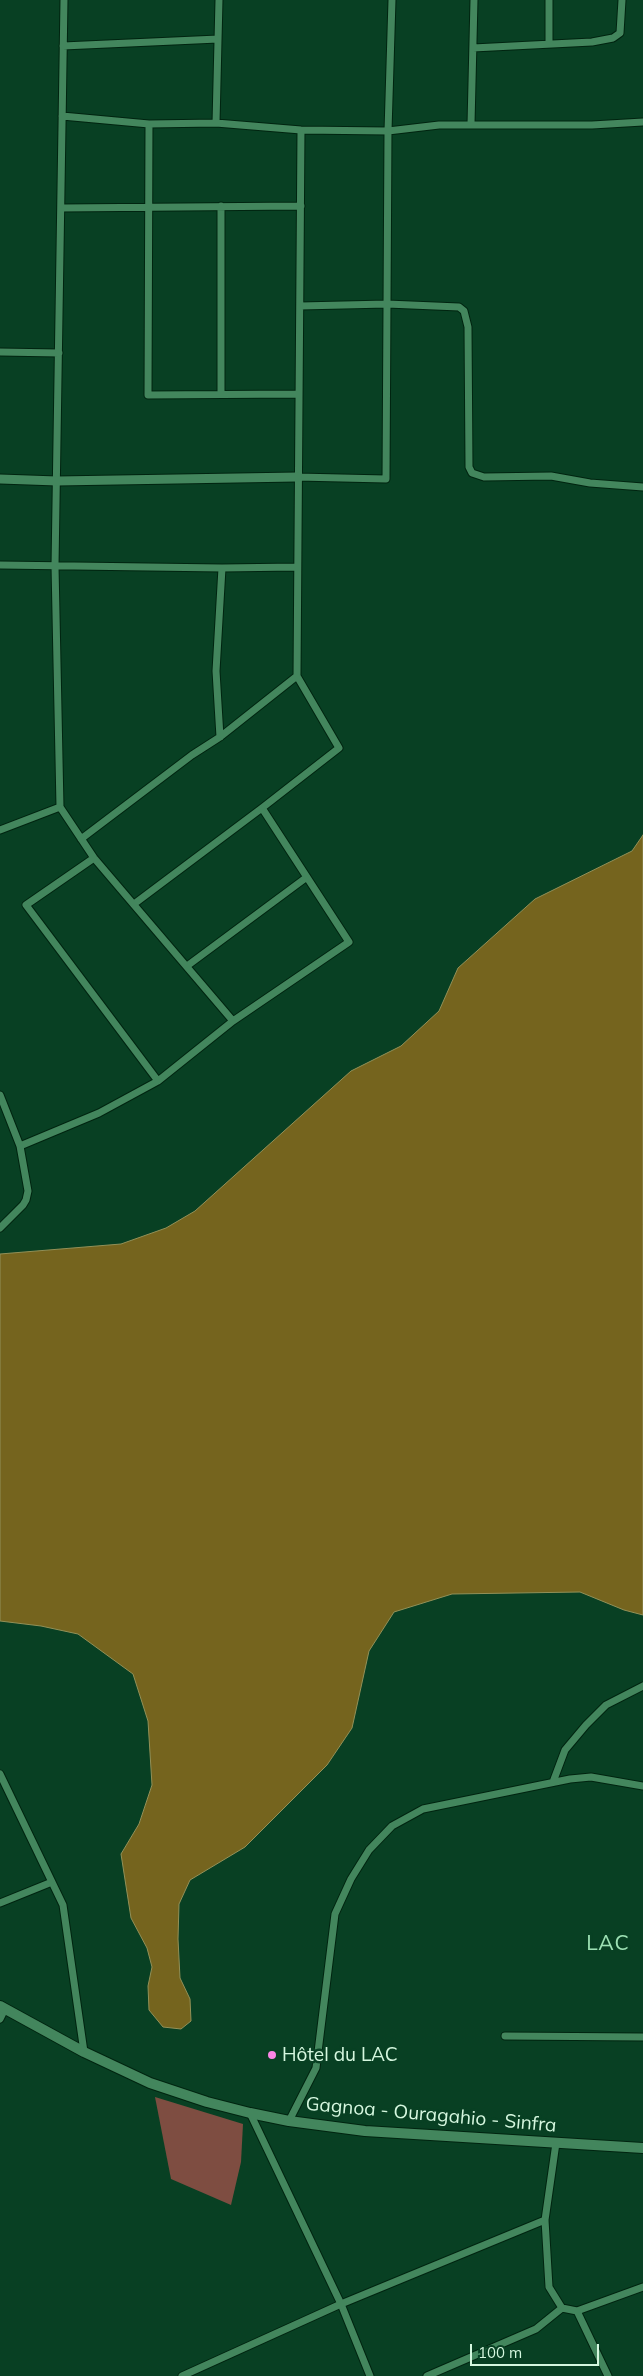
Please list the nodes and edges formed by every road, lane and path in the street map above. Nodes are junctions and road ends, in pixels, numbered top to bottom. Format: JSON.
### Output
{"nodes":[{"id":1,"x":64,"y":0,"type":"edge"},
{"id":2,"x":219,"y":0,"type":"edge"},
{"id":3,"x":392,"y":0,"type":"edge"},
{"id":4,"x":474,"y":0,"type":"edge"},
{"id":5,"x":549,"y":0,"type":"edge"},
{"id":6,"x":622,"y":0,"type":"edge"},
{"id":7,"x":218,"y":39,"type":"junction"},
{"id":8,"x":549,"y":44,"type":"junction"},
{"id":9,"x":63,"y":46,"type":"junction"},
{"id":10,"x":473,"y":48,"type":"junction"},
{"id":11,"x":62,"y":116,"type":"junction"},
{"id":12,"x":216,"y":122,"type":"junction"},
{"id":13,"x":643,"y":122,"type":"edge"},
{"id":14,"x":150,"y":124,"type":"junction"},
{"id":15,"x":471,"y":124,"type":"junction"},
{"id":16,"x":301,"y":130,"type":"junction"},
{"id":17,"x":388,"y":131,"type":"junction"},
{"id":18,"x":222,"y":206,"type":"junction"},
{"id":19,"x":300,"y":206,"type":"junction"},
{"id":20,"x":148,"y":207,"type":"junction"},
{"id":21,"x":61,"y":208,"type":"junction"},
{"id":22,"x":387,"y":304,"type":"junction"},
{"id":23,"x":300,"y":306,"type":"junction"},
{"id":24,"x":0,"y":352,"type":"edge"},
{"id":25,"x":58,"y":353,"type":"junction"},
{"id":26,"x":221,"y":394,"type":"junction"},
{"id":27,"x":298,"y":394,"type":"junction"},
{"id":28,"x":297,"y":477,"type":"junction"},
{"id":29,"x":0,"y":478,"type":"edge"},
{"id":30,"x":57,"y":481,"type":"junction"},
{"id":31,"x":643,"y":487,"type":"edge"},
{"id":32,"x":0,"y":565,"type":"edge"},
{"id":33,"x":55,"y":566,"type":"junction"},
{"id":34,"x":296,"y":567,"type":"junction"},
{"id":35,"x":222,"y":568,"type":"junction"},
{"id":36,"x":297,"y":676,"type":"junction"},
{"id":37,"x":220,"y":737,"type":"junction"},
{"id":38,"x":60,"y":807,"type":"junction"},
{"id":39,"x":262,"y":808,"type":"junction"},
{"id":40,"x":0,"y":830,"type":"edge"},
{"id":41,"x":81,"y":839,"type":"junction"},
{"id":42,"x":94,"y":858,"type":"junction"},
{"id":43,"x":307,"y":877,"type":"junction"},
{"id":44,"x":134,"y":904,"type":"junction"},
{"id":45,"x":187,"y":966,"type":"junction"},
{"id":46,"x":233,"y":1021,"type":"junction"},
{"id":47,"x":158,"y":1081,"type":"junction"},
{"id":48,"x":0,"y":1095,"type":"edge"},
{"id":49,"x":20,"y":1146,"type":"junction"},
{"id":50,"x":0,"y":1228,"type":"edge"},
{"id":51,"x":643,"y":1686,"type":"edge"},
{"id":52,"x":0,"y":1774,"type":"edge"},
{"id":53,"x":554,"y":1782,"type":"junction"},
{"id":54,"x":643,"y":1786,"type":"edge"},
{"id":55,"x":52,"y":1882,"type":"junction"},
{"id":56,"x":0,"y":1903,"type":"edge"},
{"id":57,"x":3,"y":2007,"type":"edge"},
{"id":58,"x":0,"y":2020,"type":"edge"},
{"id":59,"x":505,"y":2036,"type":"dead end"},
{"id":60,"x":643,"y":2037,"type":"edge"},
{"id":61,"x":84,"y":2052,"type":"junction"},
{"id":62,"x":250,"y":2113,"type":"junction"},
{"id":63,"x":289,"y":2121,"type":"junction"},
{"id":64,"x":556,"y":2143,"type":"junction"},
{"id":65,"x":643,"y":2148,"type":"edge"},
{"id":66,"x":545,"y":2220,"type":"junction"},
{"id":67,"x":643,"y":2287,"type":"edge"},
{"id":68,"x":340,"y":2304,"type":"junction"},
{"id":69,"x":562,"y":2308,"type":"junction"},
{"id":70,"x":577,"y":2311,"type":"junction"},
{"id":71,"x":182,"y":2376,"type":"edge"},
{"id":72,"x":370,"y":2376,"type":"edge"},
{"id":73,"x":427,"y":2376,"type":"edge"},
{"id":74,"x":608,"y":2376,"type":"edge"}],
"edges":[{"from":1,"to":9,"type":"street"},
{"from":2,"to":7,"type":"street"},
{"from":3,"to":17,"type":"street"},
{"from":4,"to":10,"type":"street"},
{"from":5,"to":8,"type":"street"},
{"from":6,"to":8,"type":"street"},
{"from":7,"to":9,"type":"street"},
{"from":7,"to":12,"type":"street"},
{"from":8,"to":10,"type":"street"},
{"from":9,"to":11,"type":"street"},
{"from":10,"to":15,"type":"street"},
{"from":11,"to":14,"type":"street"},
{"from":11,"to":21,"type":"street"},
{"from":12,"to":14,"type":"street"},
{"from":12,"to":16,"type":"street"},
{"from":13,"to":15,"type":"street"},
{"from":14,"to":20,"type":"street"},
{"from":15,"to":17,"type":"street"},
{"from":16,"to":17,"type":"street"},
{"from":16,"to":19,"type":"street"},
{"from":17,"to":22,"type":"street"},
{"from":18,"to":19,"type":"street"},
{"from":18,"to":20,"type":"street"},
{"from":18,"to":26,"type":"street"},
{"from":19,"to":23,"type":"street"},
{"from":20,"to":21,"type":"street"},
{"from":20,"to":26,"type":"street"},
{"from":21,"to":25,"type":"street"},
{"from":22,"to":23,"type":"street"},
{"from":22,"to":28,"type":"street"},
{"from":22,"to":31,"type":"street"},
{"from":23,"to":27,"type":"street"},
{"from":24,"to":25,"type":"street"},
{"from":25,"to":30,"type":"street"},
{"from":26,"to":27,"type":"street"},
{"from":27,"to":28,"type":"street"},
{"from":28,"to":30,"type":"street"},
{"from":28,"to":34,"type":"street"},
{"from":29,"to":30,"type":"street"},
{"from":30,"to":33,"type":"street"},
{"from":32,"to":33,"type":"street"},
{"from":33,"to":35,"type":"street"},
{"from":33,"to":38,"type":"street"},
{"from":34,"to":35,"type":"street"},
{"from":34,"to":36,"type":"street"},
{"from":35,"to":37,"type":"street"},
{"from":36,"to":37,"type":"street"},
{"from":36,"to":39,"type":"street"},
{"from":37,"to":41,"type":"street"},
{"from":38,"to":40,"type":"street"},
{"from":38,"to":41,"type":"street"},
{"from":39,"to":43,"type":"street"},
{"from":39,"to":44,"type":"street"},
{"from":41,"to":42,"type":"street"},
{"from":42,"to":44,"type":"street"},
{"from":42,"to":47,"type":"street"},
{"from":43,"to":45,"type":"street"},
{"from":43,"to":46,"type":"street"},
{"from":44,"to":45,"type":"street"},
{"from":45,"to":46,"type":"street"},
{"from":46,"to":47,"type":"street"},
{"from":47,"to":49,"type":"street"},
{"from":48,"to":49,"type":"street"},
{"from":49,"to":50,"type":"street"},
{"from":51,"to":53,"type":"street"},
{"from":52,"to":55,"type":"street"},
{"from":53,"to":54,"type":"street"},
{"from":53,"to":63,"type":"street"},
{"from":55,"to":56,"type":"street"},
{"from":55,"to":61,"type":"street"},
{"from":57,"to":58,"type":"street"},
{"from":57,"to":61,"type":"main road","name":"Gagnoa - Ouragahio - Sinfra"},
{"from":59,"to":60,"type":"street"},
{"from":61,"to":62,"type":"main road","name":"Gagnoa - Ouragahio - Sinfra"},
{"from":62,"to":63,"type":"main road","name":"Gagnoa - Ouragahio - Sinfra"},
{"from":62,"to":68,"type":"street"},
{"from":63,"to":64,"type":"main road","name":"Gagnoa - Ouragahio - Sinfra"},
{"from":64,"to":65,"type":"main road","name":"Gagnoa - Ouragahio - Sinfra"},
{"from":64,"to":66,"type":"street"},
{"from":66,"to":68,"type":"street"},
{"from":66,"to":69,"type":"street"},
{"from":67,"to":70,"type":"street"},
{"from":68,"to":71,"type":"street"},
{"from":68,"to":72,"type":"street"},
{"from":69,"to":70,"type":"street"},
{"from":69,"to":73,"type":"street"},
{"from":70,"to":74,"type":"street"}]}
